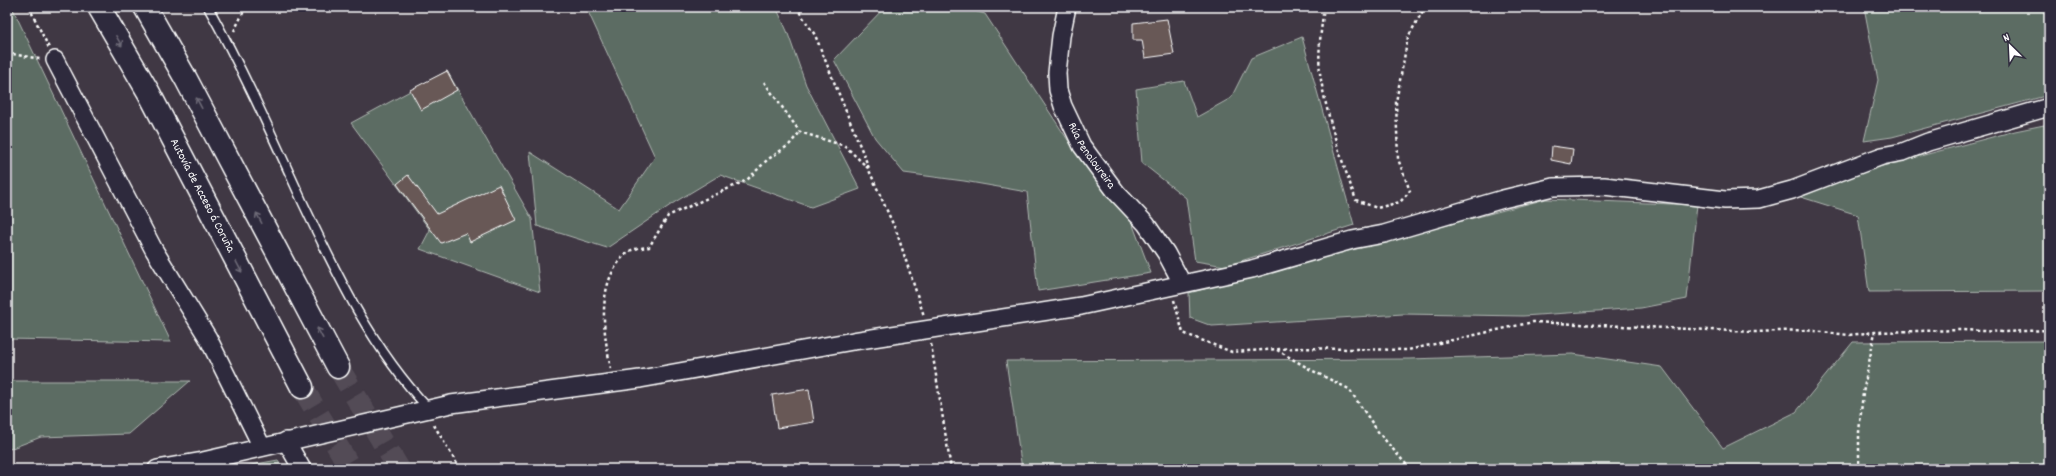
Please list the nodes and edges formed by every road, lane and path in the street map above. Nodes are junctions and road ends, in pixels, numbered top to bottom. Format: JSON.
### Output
{"nodes":[{"id":1,"x":29,"y":7,"type":"edge"},
{"id":2,"x":99,"y":7,"type":"edge"},
{"id":3,"x":145,"y":7,"type":"edge"},
{"id":4,"x":208,"y":7,"type":"edge"},
{"id":5,"x":246,"y":7,"type":"edge"},
{"id":6,"x":796,"y":7,"type":"edge"},
{"id":7,"x":1067,"y":7,"type":"edge"},
{"id":8,"x":1324,"y":7,"type":"edge"},
{"id":9,"x":1425,"y":7,"type":"edge"},
{"id":10,"x":2046,"y":7,"type":"edge"},
{"id":11,"x":2049,"y":14,"type":"edge"},
{"id":12,"x":7,"y":53,"type":"edge"},
{"id":13,"x":234,"y":54,"type":"junction"},
{"id":14,"x":55,"y":60,"type":"junction"},
{"id":15,"x":2049,"y":66,"type":"edge"},
{"id":16,"x":764,"y":82,"type":"dead end"},
{"id":17,"x":2049,"y":85,"type":"edge"},
{"id":18,"x":2049,"y":107,"type":"edge"},
{"id":19,"x":800,"y":132,"type":"junction"},
{"id":20,"x":870,"y":168,"type":"dead end"},
{"id":21,"x":1176,"y":285,"type":"junction"},
{"id":22,"x":929,"y":330,"type":"junction"},
{"id":23,"x":2049,"y":330,"type":"edge"},
{"id":24,"x":1875,"y":332,"type":"junction"},
{"id":25,"x":1276,"y":349,"type":"junction"},
{"id":26,"x":338,"y":367,"type":"tunnel mouth"},
{"id":27,"x":614,"y":382,"type":"junction"},
{"id":28,"x":302,"y":386,"type":"tunnel mouth"},
{"id":29,"x":432,"y":418,"type":"junction"},
{"id":30,"x":276,"y":444,"type":"junction"},
{"id":31,"x":157,"y":469,"type":"edge"},
{"id":32,"x":302,"y":469,"type":"edge"},
{"id":33,"x":460,"y":469,"type":"edge"},
{"id":34,"x":951,"y":469,"type":"edge"},
{"id":35,"x":1410,"y":469,"type":"edge"},
{"id":36,"x":1859,"y":469,"type":"edge"}],
"edges":[{"from":1,"to":14,"type":"path"},
{"from":2,"to":28,"type":"highway","name":"Autovía de Acceso á Coruña","one_way":true},
{"from":26,"to":3,"type":"highway","one_way":true},
{"from":4,"to":13,"type":"lane"},
{"from":5,"to":13,"type":"path"},
{"from":6,"to":20,"type":"path"},
{"from":7,"to":21,"type":"street","name":"Rúa Penaloureira"},
{"from":8,"to":9,"type":"path"},
{"from":10,"to":11,"type":"path"},
{"from":12,"to":14,"type":"path"},
{"from":13,"to":29,"type":"lane"},
{"from":14,"to":30,"type":"street"},
{"from":15,"to":17,"type":"path"},
{"from":16,"to":19,"type":"path"},
{"from":18,"to":21,"type":"street"},
{"from":19,"to":22,"type":"path"},
{"from":19,"to":27,"type":"path"},
{"from":21,"to":22,"type":"street"},
{"from":21,"to":25,"type":"path"},
{"from":22,"to":27,"type":"street"},
{"from":22,"to":34,"type":"path"},
{"from":23,"to":24,"type":"path"},
{"from":24,"to":25,"type":"path"},
{"from":24,"to":36,"type":"path"},
{"from":25,"to":35,"type":"path"},
{"from":27,"to":29,"type":"street"},
{"from":29,"to":30,"type":"street"},
{"from":29,"to":33,"type":"path"},
{"from":30,"to":31,"type":"street"},
{"from":30,"to":32,"type":"street"}]}
